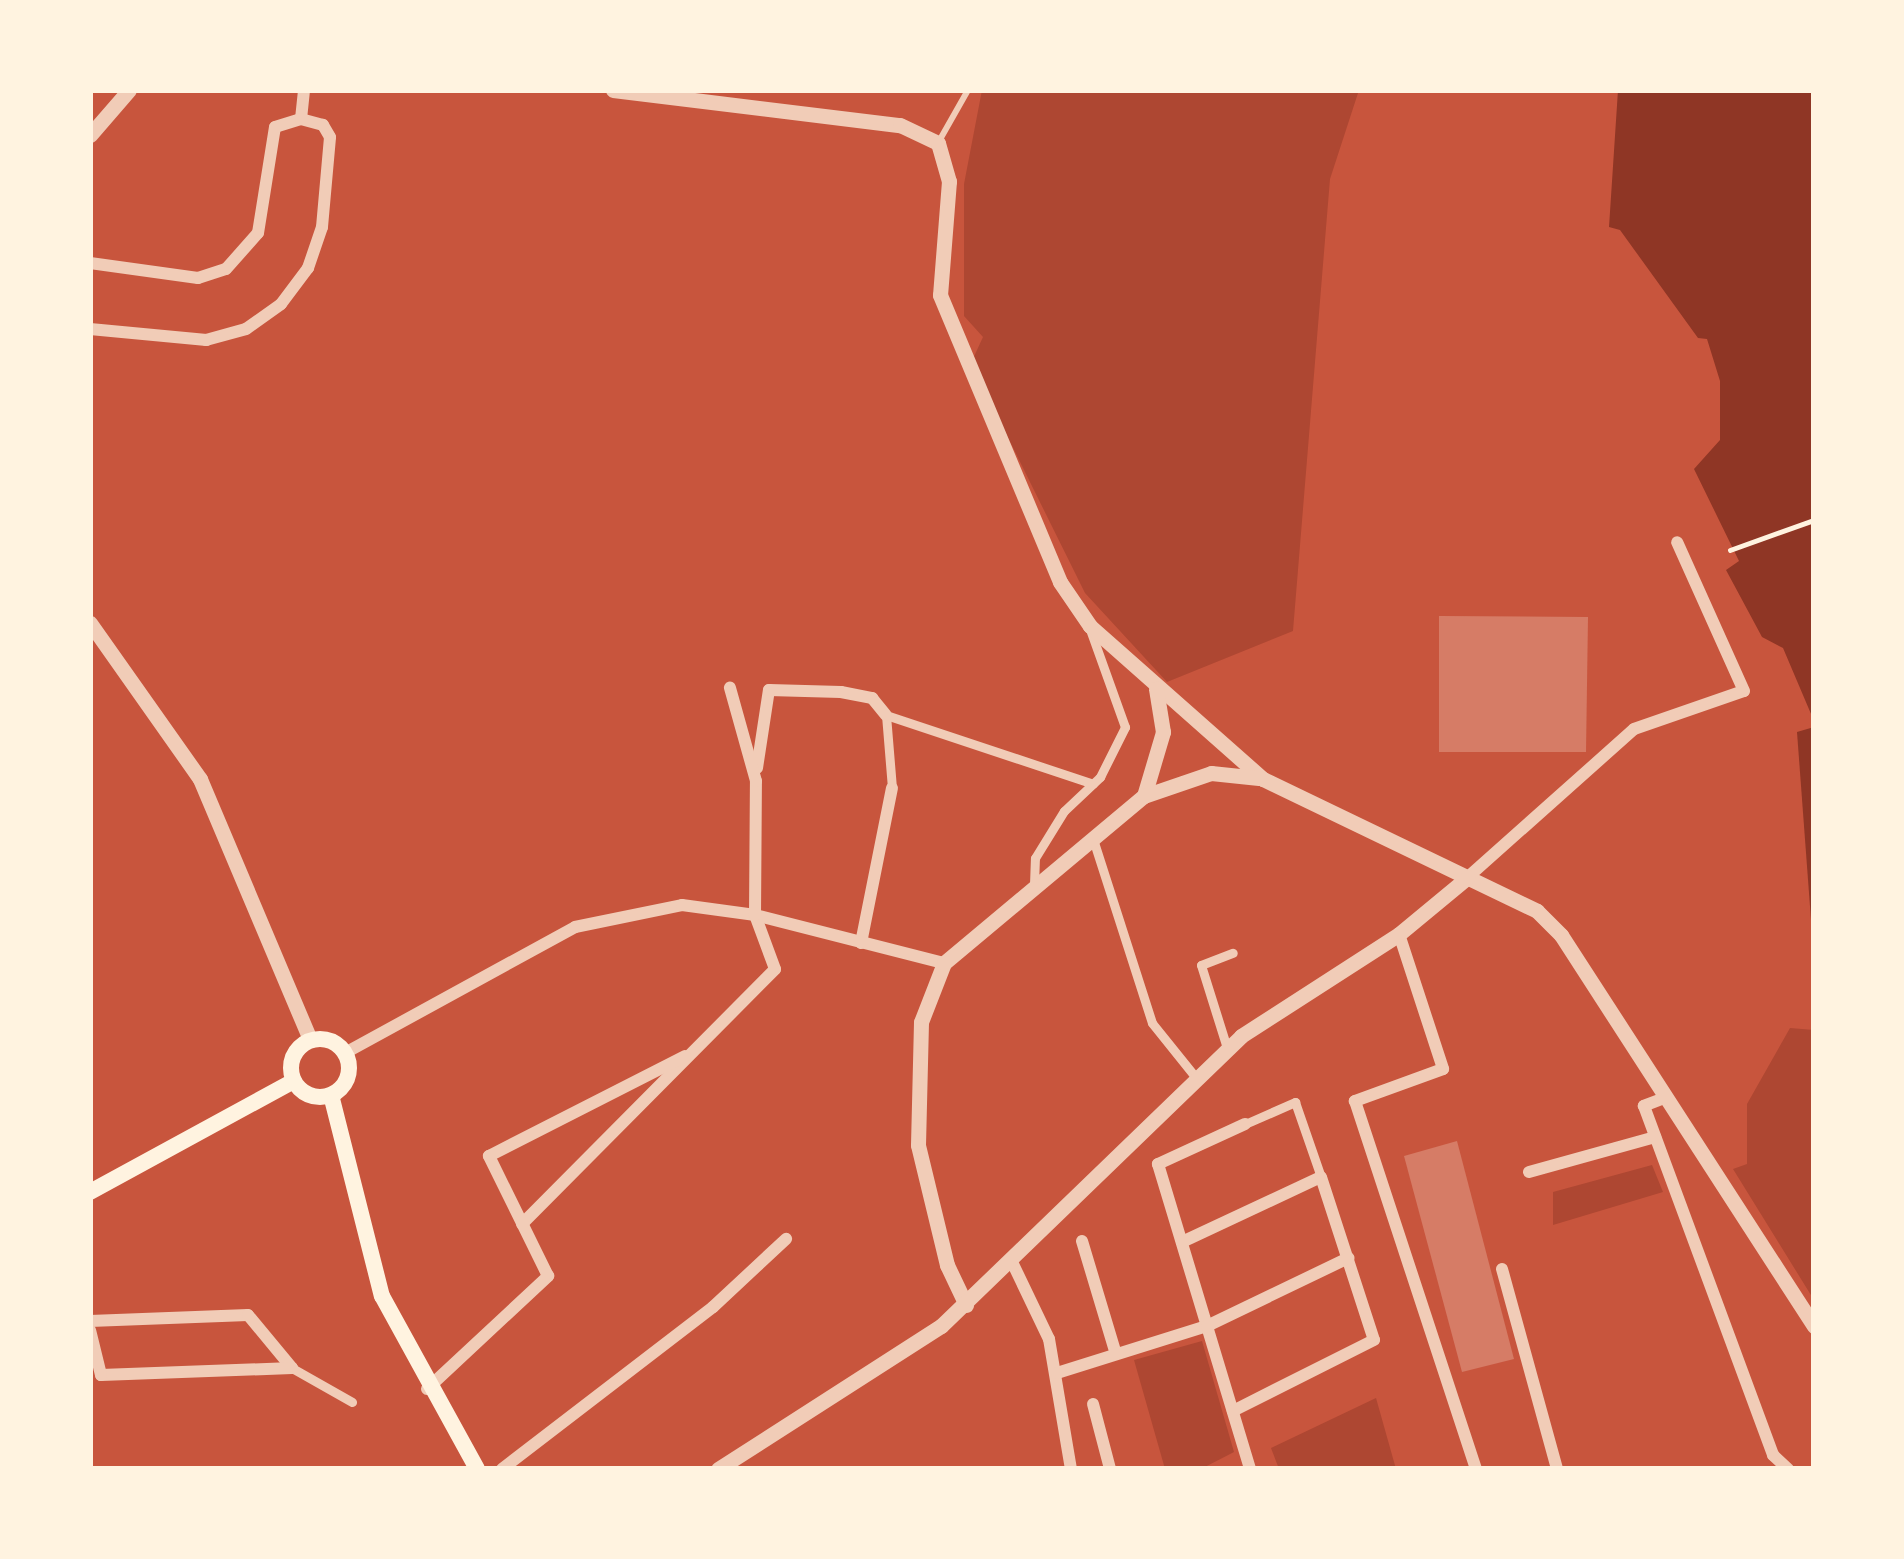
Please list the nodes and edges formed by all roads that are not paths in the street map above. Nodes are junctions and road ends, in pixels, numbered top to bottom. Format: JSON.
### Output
{"nodes":[{"id":1,"x":129,"y":90,"type":"edge"},
{"id":2,"x":304,"y":90,"type":"edge"},
{"id":3,"x":613,"y":90,"type":"edge"},
{"id":4,"x":968,"y":90,"type":"edge"},
{"id":5,"x":301,"y":119,"type":"junction"},
{"id":6,"x":90,"y":135,"type":"edge"},
{"id":7,"x":938,"y":143,"type":"junction"},
{"id":8,"x":90,"y":263,"type":"edge"},
{"id":9,"x":90,"y":329,"type":"edge"},
{"id":10,"x":1677,"y":542,"type":"dead end"},
{"id":11,"x":90,"y":623,"type":"edge"},
{"id":12,"x":1090,"y":626,"type":"junction"},
{"id":13,"x":1155,"y":685,"type":"junction"},
{"id":14,"x":730,"y":688,"type":"dead end"},
{"id":15,"x":886,"y":715,"type":"junction"},
{"id":16,"x":1262,"y":779,"type":"junction"},
{"id":17,"x":756,"y":781,"type":"junction"},
{"id":18,"x":1093,"y":784,"type":"junction"},
{"id":19,"x":892,"y":788,"type":"joint"},
{"id":20,"x":1144,"y":796,"type":"junction"},
{"id":21,"x":1092,"y":836,"type":"junction"},
{"id":22,"x":1468,"y":877,"type":"junction"},
{"id":23,"x":1034,"y":886,"type":"junction"},
{"id":24,"x":755,"y":915,"type":"junction"},
{"id":25,"x":1399,"y":934,"type":"junction"},
{"id":26,"x":861,"y":943,"type":"junction"},
{"id":27,"x":1233,"y":953,"type":"dead end"},
{"id":28,"x":944,"y":963,"type":"junction"},
{"id":29,"x":310,"y":1040,"type":"junction"},
{"id":30,"x":1227,"y":1049,"type":"junction"},
{"id":31,"x":697,"y":1050,"type":"junction"},
{"id":32,"x":345,"y":1053,"type":"junction"},
{"id":33,"x":1197,"y":1079,"type":"junction"},
{"id":34,"x":294,"y":1081,"type":"junction"},
{"id":35,"x":331,"y":1095,"type":"junction"},
{"id":36,"x":1667,"y":1097,"type":"junction"},
{"id":37,"x":1245,"y":1124,"type":"joint"},
{"id":38,"x":1655,"y":1136,"type":"junction"},
{"id":39,"x":1528,"y":1172,"type":"dead end"},
{"id":40,"x":1322,"y":1177,"type":"junction"},
{"id":41,"x":90,"y":1192,"type":"edge"},
{"id":42,"x":522,"y":1223,"type":"junction"},
{"id":43,"x":787,"y":1239,"type":"dead end"},
{"id":44,"x":1082,"y":1241,"type":"dead end"},
{"id":45,"x":1182,"y":1242,"type":"junction"},
{"id":46,"x":1348,"y":1258,"type":"junction"},
{"id":47,"x":1013,"y":1264,"type":"junction"},
{"id":48,"x":1502,"y":1269,"type":"dead end"},
{"id":49,"x":966,"y":1305,"type":"junction"},
{"id":50,"x":90,"y":1321,"type":"edge"},
{"id":51,"x":1207,"y":1326,"type":"junction"},
{"id":52,"x":1814,"y":1326,"type":"edge"},
{"id":53,"x":90,"y":1330,"type":"edge"},
{"id":54,"x":1116,"y":1354,"type":"junction"},
{"id":55,"x":292,"y":1368,"type":"junction"},
{"id":56,"x":1057,"y":1373,"type":"junction"},
{"id":57,"x":426,"y":1389,"type":"junction"},
{"id":58,"x":352,"y":1402,"type":"dead end"},
{"id":59,"x":1093,"y":1404,"type":"dead end"},
{"id":60,"x":1233,"y":1411,"type":"junction"},
{"id":61,"x":737,"y":1463,"type":"edge"},
{"id":62,"x":477,"y":1469,"type":"edge"},
{"id":63,"x":502,"y":1469,"type":"edge"},
{"id":64,"x":718,"y":1469,"type":"edge"},
{"id":65,"x":1071,"y":1469,"type":"edge"},
{"id":66,"x":1110,"y":1469,"type":"edge"},
{"id":67,"x":1250,"y":1469,"type":"edge"},
{"id":68,"x":1476,"y":1469,"type":"edge"},
{"id":69,"x":1557,"y":1469,"type":"edge"},
{"id":70,"x":1788,"y":1469,"type":"edge"}],
"edges":[{"from":1,"to":6,"type":"street"},
{"from":2,"to":5,"type":"street"},
{"from":3,"to":7,"type":"street"},
{"from":4,"to":7,"type":"lane"},
{"from":5,"to":8,"type":"street"},
{"from":5,"to":9,"type":"street"},
{"from":7,"to":12,"type":"street"},
{"from":10,"to":22,"type":"street"},
{"from":11,"to":29,"type":"street"},
{"from":12,"to":13,"type":"street"},
{"from":12,"to":18,"type":"street"},
{"from":13,"to":16,"type":"street"},
{"from":13,"to":20,"type":"street"},
{"from":14,"to":17,"type":"street"},
{"from":15,"to":17,"type":"street"},
{"from":15,"to":18,"type":"street"},
{"from":15,"to":19,"type":"street"},
{"from":16,"to":20,"type":"street"},
{"from":16,"to":22,"type":"street"},
{"from":17,"to":24,"type":"street"},
{"from":18,"to":23,"type":"street"},
{"from":19,"to":26,"type":"street"},
{"from":20,"to":21,"type":"street"},
{"from":21,"to":23,"type":"street"},
{"from":21,"to":33,"type":"street"},
{"from":22,"to":25,"type":"street"},
{"from":22,"to":36,"type":"street"},
{"from":23,"to":28,"type":"street"},
{"from":24,"to":26,"type":"street"},
{"from":24,"to":31,"type":"street"},
{"from":24,"to":32,"type":"street"},
{"from":25,"to":30,"type":"street"},
{"from":25,"to":68,"type":"street"},
{"from":26,"to":28,"type":"street"},
{"from":27,"to":30,"type":"street"},
{"from":28,"to":49,"type":"street"},
{"from":29,"to":32,"type":"main road"},
{"from":29,"to":34,"type":"main road"},
{"from":30,"to":33,"type":"street"},
{"from":31,"to":42,"type":"street"},
{"from":31,"to":42,"type":"street"},
{"from":32,"to":35,"type":"main road"},
{"from":33,"to":47,"type":"street"},
{"from":34,"to":35,"type":"main road"},
{"from":34,"to":41,"type":"main road"},
{"from":35,"to":57,"type":"main road"},
{"from":36,"to":38,"type":"street"},
{"from":36,"to":52,"type":"street"},
{"from":37,"to":40,"type":"street"},
{"from":37,"to":45,"type":"street"},
{"from":38,"to":39,"type":"street"},
{"from":38,"to":70,"type":"street"},
{"from":40,"to":45,"type":"street"},
{"from":40,"to":46,"type":"street"},
{"from":42,"to":57,"type":"street"},
{"from":43,"to":63,"type":"street"},
{"from":44,"to":54,"type":"street"},
{"from":45,"to":51,"type":"street"},
{"from":46,"to":51,"type":"street"},
{"from":46,"to":60,"type":"street"},
{"from":47,"to":49,"type":"street"},
{"from":47,"to":56,"type":"street"},
{"from":48,"to":69,"type":"street"},
{"from":49,"to":61,"type":"street"},
{"from":50,"to":55,"type":"street"},
{"from":51,"to":54,"type":"street"},
{"from":51,"to":60,"type":"street"},
{"from":53,"to":55,"type":"street"},
{"from":54,"to":56,"type":"street"},
{"from":55,"to":58,"type":"street"},
{"from":56,"to":65,"type":"street"},
{"from":57,"to":62,"type":"main road"},
{"from":59,"to":66,"type":"street"},
{"from":60,"to":67,"type":"street"},
{"from":61,"to":64,"type":"street"}]}
